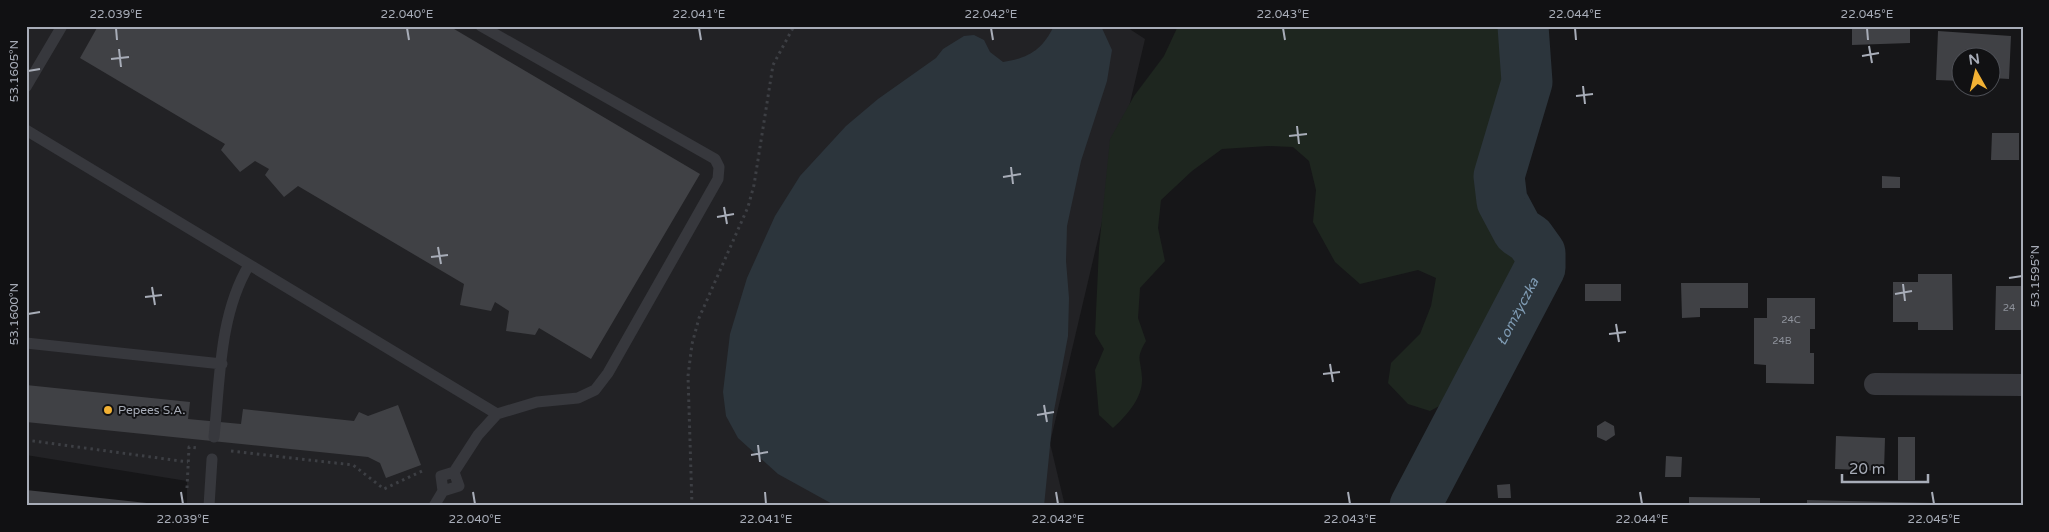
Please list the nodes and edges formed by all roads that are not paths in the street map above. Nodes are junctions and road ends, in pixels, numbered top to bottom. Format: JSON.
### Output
{"nodes":[{"id":1,"x":62,"y":26,"type":"edge"},
{"id":2,"x":481,"y":26,"type":"edge"},
{"id":3,"x":26,"y":87,"type":"edge"},
{"id":4,"x":26,"y":130,"type":"edge"},
{"id":5,"x":249,"y":265,"type":"junction"},
{"id":6,"x":26,"y":343,"type":"edge"},
{"id":7,"x":222,"y":364,"type":"junction"},
{"id":8,"x":1876,"y":384,"type":"dead end"},
{"id":9,"x":2023,"y":385,"type":"edge"},
{"id":10,"x":497,"y":414,"type":"junction"},
{"id":11,"x":214,"y":437,"type":"dead end"},
{"id":12,"x":212,"y":459,"type":"dead end"},
{"id":13,"x":210,"y":506,"type":"edge"},
{"id":14,"x":434,"y":506,"type":"edge"}],
"edges":[{"from":1,"to":3,"type":"lane"},
{"from":2,"to":10,"type":"lane"},
{"from":4,"to":5,"type":"lane"},
{"from":5,"to":7,"type":"lane"},
{"from":5,"to":10,"type":"lane"},
{"from":6,"to":7,"type":"lane"},
{"from":7,"to":11,"type":"lane"},
{"from":8,"to":9,"type":"street"},
{"from":10,"to":14,"type":"lane"},
{"from":12,"to":13,"type":"lane"}]}
